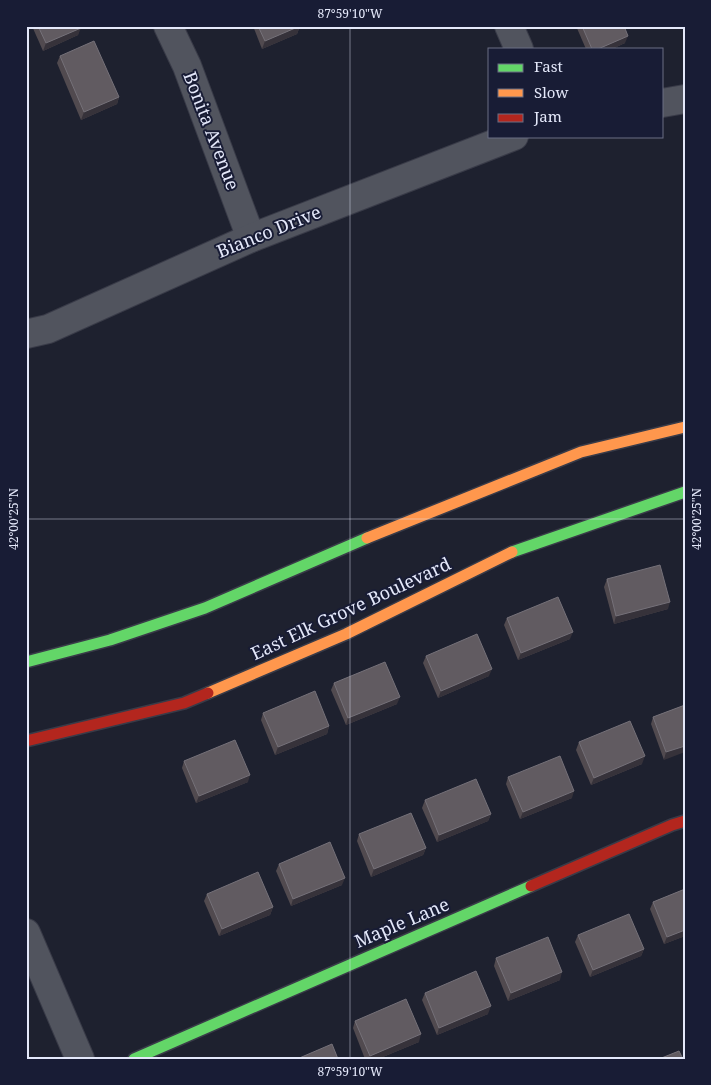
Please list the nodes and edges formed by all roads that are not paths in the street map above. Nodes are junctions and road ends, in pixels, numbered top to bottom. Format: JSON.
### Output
{"nodes":[{"id":1,"x":168,"y":26,"type":"edge"},
{"id":2,"x":509,"y":26,"type":"edge"},
{"id":3,"x":519,"y":48,"type":"edge"},
{"id":4,"x":685,"y":98,"type":"edge"},
{"id":5,"x":664,"y":102,"type":"edge"},
{"id":6,"x":509,"y":138,"type":"edge"},
{"id":7,"x":251,"y":238,"type":"junction"},
{"id":8,"x":26,"y":334,"type":"edge"},
{"id":9,"x":685,"y":427,"type":"edge"},
{"id":10,"x":685,"y":492,"type":"edge"},
{"id":11,"x":26,"y":662,"type":"edge"},
{"id":12,"x":26,"y":741,"type":"edge"},
{"id":13,"x":685,"y":821,"type":"edge"},
{"id":14,"x":26,"y":933,"type":"edge"},
{"id":15,"x":80,"y":1059,"type":"edge"},
{"id":16,"x":134,"y":1059,"type":"edge"}],
"edges":[{"from":1,"to":7,"type":"street","name":"Bonita Avenue"},
{"from":2,"to":3,"type":"street"},
{"from":4,"to":5,"type":"street"},
{"from":6,"to":7,"type":"street","name":"Bianco Drive"},
{"from":7,"to":8,"type":"street","name":"Bianco Drive"},
{"from":9,"to":11,"type":"street"},
{"from":10,"to":12,"type":"street","name":"East Elk Grove Boulevard"},
{"from":13,"to":16,"type":"street","name":"Maple Lane"},
{"from":14,"to":15,"type":"street"}]}
